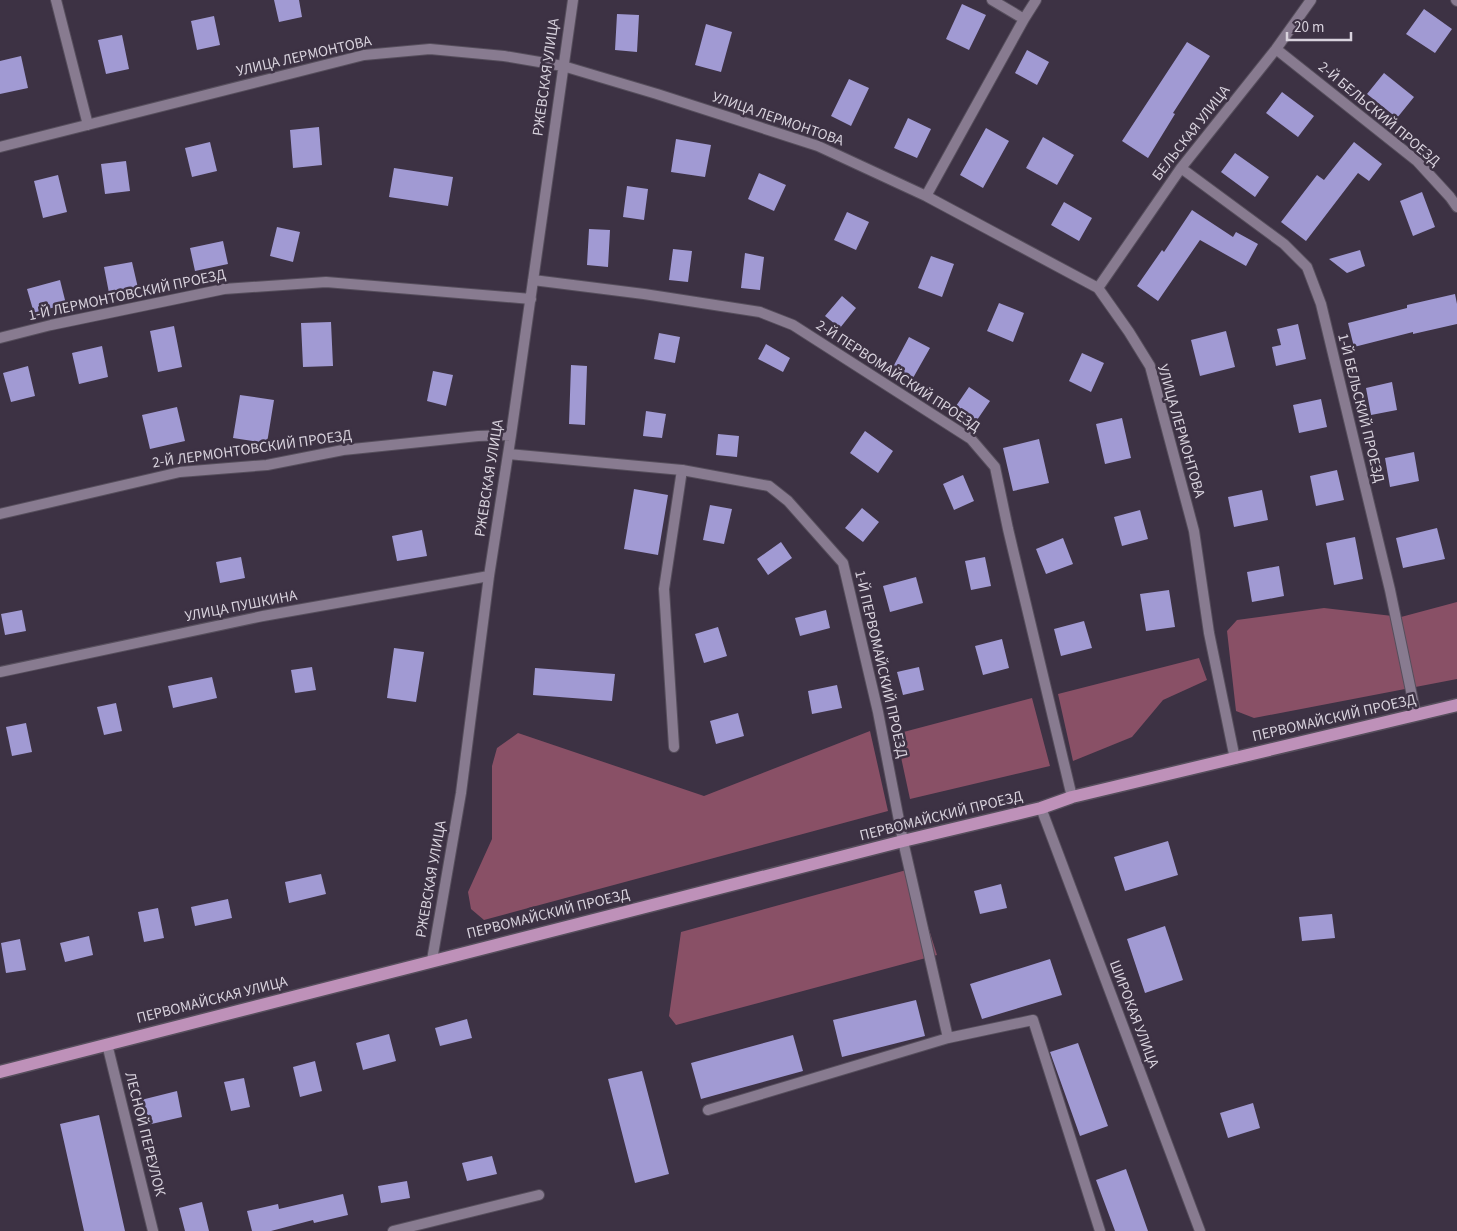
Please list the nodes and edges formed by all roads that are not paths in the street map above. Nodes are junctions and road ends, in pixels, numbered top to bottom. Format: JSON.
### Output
{"nodes":[{"id":1,"x":56,"y":0,"type":"edge"},
{"id":2,"x":573,"y":0,"type":"edge"},
{"id":3,"x":992,"y":0,"type":"edge"},
{"id":4,"x":1036,"y":0,"type":"edge"},
{"id":5,"x":1311,"y":0,"type":"edge"},
{"id":6,"x":1024,"y":19,"type":"junction"},
{"id":7,"x":1276,"y":49,"type":"junction"},
{"id":8,"x":563,"y":66,"type":"junction"},
{"id":9,"x":88,"y":126,"type":"junction"},
{"id":10,"x":0,"y":147,"type":"edge"},
{"id":11,"x":1181,"y":168,"type":"junction"},
{"id":12,"x":926,"y":196,"type":"junction"},
{"id":13,"x":1457,"y":207,"type":"edge"},
{"id":14,"x":533,"y":280,"type":"junction"},
{"id":15,"x":1098,"y":288,"type":"junction"},
{"id":16,"x":531,"y":299,"type":"junction"},
{"id":17,"x":0,"y":338,"type":"edge"},
{"id":18,"x":511,"y":435,"type":"junction"},
{"id":19,"x":508,"y":454,"type":"junction"},
{"id":20,"x":682,"y":470,"type":"junction"},
{"id":21,"x":0,"y":514,"type":"edge"},
{"id":22,"x":489,"y":576,"type":"junction"},
{"id":23,"x":0,"y":672,"type":"edge"},
{"id":24,"x":1457,"y":705,"type":"edge"},
{"id":25,"x":1416,"y":715,"type":"junction"},
{"id":26,"x":674,"y":747,"type":"dead end"},
{"id":27,"x":1235,"y":758,"type":"junction"},
{"id":28,"x":1072,"y":797,"type":"junction"},
{"id":29,"x":1040,"y":808,"type":"junction"},
{"id":30,"x":903,"y":841,"type":"junction"},
{"id":31,"x":432,"y":960,"type":"junction"},
{"id":32,"x":948,"y":1038,"type":"junction"},
{"id":33,"x":107,"y":1044,"type":"junction"},
{"id":34,"x":0,"y":1072,"type":"edge"},
{"id":35,"x":708,"y":1110,"type":"dead end"},
{"id":36,"x":540,"y":1195,"type":"dead end"},
{"id":37,"x":153,"y":1231,"type":"edge"},
{"id":38,"x":393,"y":1231,"type":"edge"},
{"id":39,"x":1100,"y":1231,"type":"edge"},
{"id":40,"x":1200,"y":1231,"type":"edge"}],
"edges":[{"from":1,"to":9,"type":"street"},
{"from":2,"to":8,"type":"street","name":"РЖЕВСКАЯ УЛИЦА"},
{"from":3,"to":6,"type":"street"},
{"from":4,"to":6,"type":"street"},
{"from":5,"to":7,"type":"street","name":"БЕЛЬСКАЯ УЛИЦА"},
{"from":6,"to":12,"type":"street"},
{"from":7,"to":11,"type":"street","name":"БЕЛЬСКАЯ УЛИЦА"},
{"from":7,"to":13,"type":"street","name":"2-Й БЕЛЬСКИЙ ПРОЕЗД"},
{"from":8,"to":9,"type":"street","name":"УЛИЦА ЛЕРМОНТОВА"},
{"from":8,"to":12,"type":"street","name":"УЛИЦА ЛЕРМОНТОВА"},
{"from":8,"to":14,"type":"street","name":"РЖЕВСКАЯ УЛИЦА"},
{"from":9,"to":10,"type":"street","name":"УЛИЦА ЛЕРМОНТОВА"},
{"from":11,"to":15,"type":"street","name":"БЕЛЬСКАЯ УЛИЦА"},
{"from":11,"to":25,"type":"street","name":"1-Й БЕЛЬСКИЙ ПРОЕЗД"},
{"from":12,"to":15,"type":"street","name":"УЛИЦА ЛЕРМОНТОВА"},
{"from":14,"to":16,"type":"street","name":"РЖЕВСКАЯ УЛИЦА"},
{"from":14,"to":28,"type":"street","name":"2-Й ПЕРВОМАЙСКИЙ ПРОЕЗД"},
{"from":15,"to":27,"type":"street","name":"УЛИЦА ЛЕРМОНТОВА"},
{"from":16,"to":17,"type":"street","name":"1-Й ЛЕРМОНТОВСКИЙ ПРОЕЗД"},
{"from":16,"to":18,"type":"street","name":"РЖЕВСКАЯ УЛИЦА"},
{"from":18,"to":19,"type":"street","name":"РЖЕВСКАЯ УЛИЦА"},
{"from":18,"to":21,"type":"street","name":"2-Й ЛЕРМОНТОВСКИЙ ПРОЕЗД"},
{"from":19,"to":20,"type":"street","name":"1-Й ПЕРВОМАЙСКИЙ ПРОЕЗД"},
{"from":19,"to":22,"type":"street","name":"РЖЕВСКАЯ УЛИЦА"},
{"from":20,"to":26,"type":"street"},
{"from":20,"to":30,"type":"street","name":"1-Й ПЕРВОМАЙСКИЙ ПРОЕЗД"},
{"from":22,"to":23,"type":"street","name":"УЛИЦА ПУШКИНА"},
{"from":22,"to":31,"type":"street","name":"РЖЕВСКАЯ УЛИЦА"},
{"from":24,"to":25,"type":"main road","name":"ПЕРВОМАЙСКИЙ ПРОЕЗД"},
{"from":25,"to":27,"type":"main road","name":"ПЕРВОМАЙСКИЙ ПРОЕЗД"},
{"from":27,"to":28,"type":"main road","name":"ПЕРВОМАЙСКИЙ ПРОЕЗД"},
{"from":28,"to":29,"type":"main road","name":"ПЕРВОМАЙСКИЙ ПРОЕЗД"},
{"from":29,"to":30,"type":"main road","name":"ПЕРВОМАЙСКИЙ ПРОЕЗД"},
{"from":29,"to":40,"type":"street","name":"ШИРОКАЯ УЛИЦА"},
{"from":30,"to":31,"type":"main road","name":"ПЕРВОМАЙСКИЙ ПРОЕЗД"},
{"from":30,"to":32,"type":"street","name":"1-Й ПЕРВОМАЙСКИЙ ПРОЕЗД"},
{"from":31,"to":33,"type":"main road","name":"ПЕРВОМАЙСКАЯ УЛИЦА"},
{"from":32,"to":35,"type":"street"},
{"from":32,"to":39,"type":"street"},
{"from":33,"to":34,"type":"main road","name":"ПЕРВОМАЙСКАЯ УЛИЦА"},
{"from":33,"to":37,"type":"street","name":"ЛЕСНОЙ ПЕРЕУЛОК"},
{"from":36,"to":38,"type":"street"}]}
